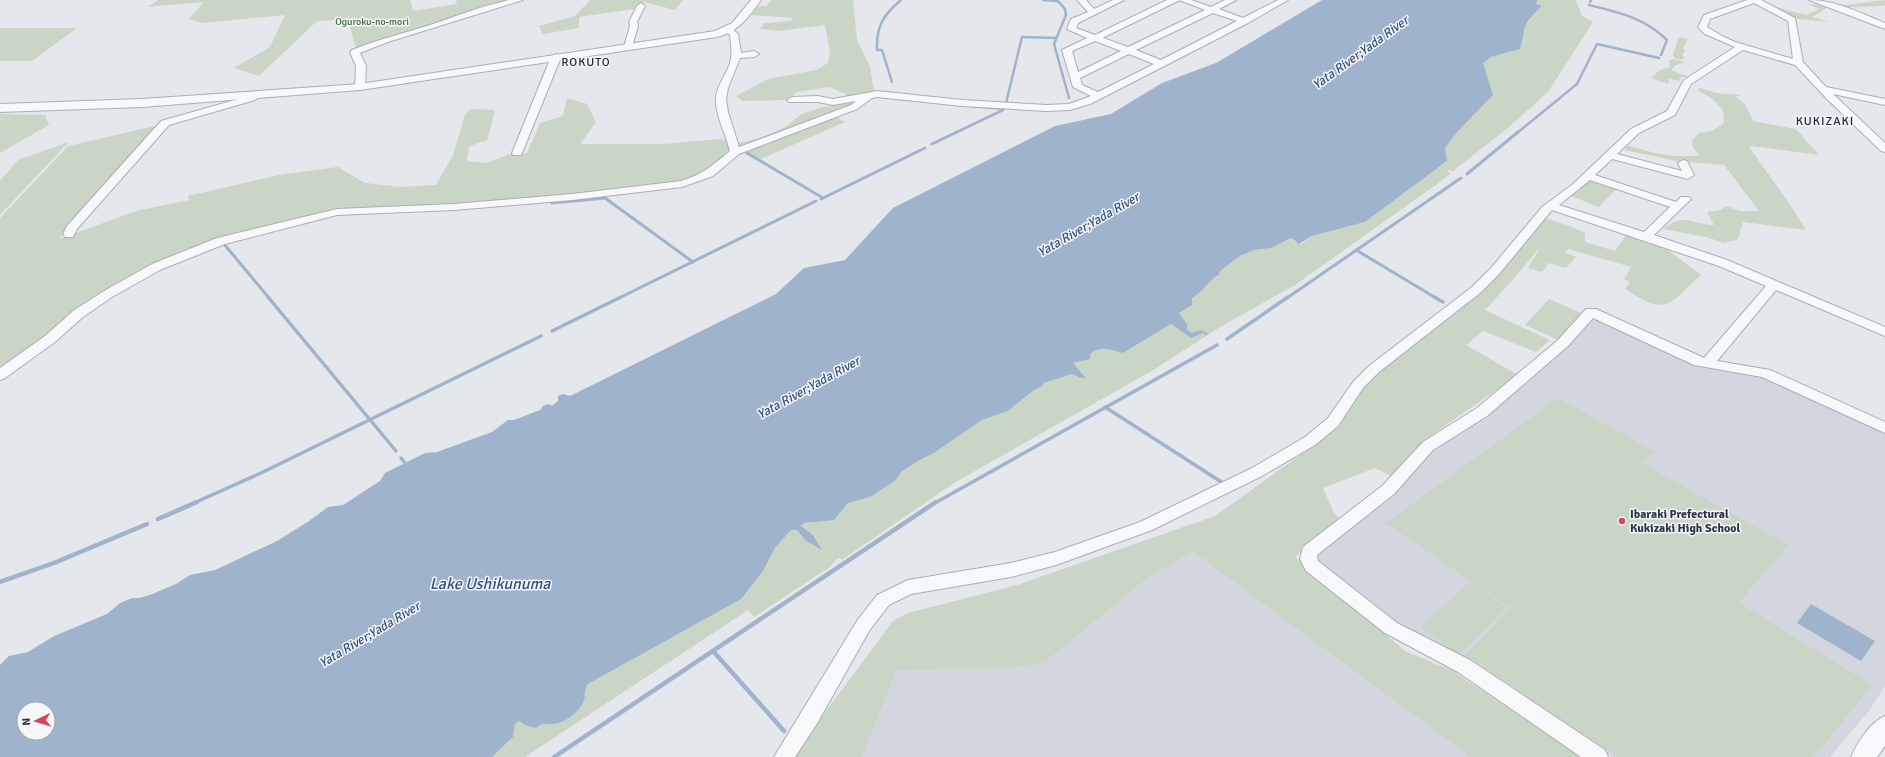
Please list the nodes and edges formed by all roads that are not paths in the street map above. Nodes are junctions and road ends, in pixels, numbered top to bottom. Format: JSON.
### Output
{"nodes":[{"id":1,"x":519,"y":0,"type":"edge"},
{"id":2,"x":756,"y":0,"type":"edge"},
{"id":3,"x":1081,"y":0,"type":"edge"},
{"id":4,"x":1120,"y":0,"type":"edge"},
{"id":5,"x":1175,"y":0,"type":"edge"},
{"id":6,"x":1183,"y":0,"type":"edge"},
{"id":7,"x":1232,"y":0,"type":"edge"},
{"id":8,"x":1284,"y":0,"type":"edge"},
{"id":9,"x":1294,"y":0,"type":"edge"},
{"id":10,"x":1755,"y":0,"type":"edge"},
{"id":11,"x":1813,"y":0,"type":"edge"},
{"id":12,"x":641,"y":6,"type":"dead end"},
{"id":13,"x":1212,"y":10,"type":"junction"},
{"id":14,"x":1093,"y":13,"type":"junction"},
{"id":15,"x":1244,"y":21,"type":"junction"},
{"id":16,"x":1885,"y":26,"type":"edge"},
{"id":17,"x":729,"y":31,"type":"junction"},
{"id":18,"x":1094,"y":38,"type":"junction"},
{"id":19,"x":1743,"y":46,"type":"junction"},
{"id":20,"x":628,"y":47,"type":"junction"},
{"id":21,"x":1128,"y":51,"type":"junction"},
{"id":22,"x":754,"y":54,"type":"dead end"},
{"id":23,"x":736,"y":56,"type":"junction"},
{"id":24,"x":556,"y":57,"type":"junction"},
{"id":25,"x":1798,"y":63,"type":"junction"},
{"id":26,"x":1161,"y":64,"type":"junction"},
{"id":27,"x":1075,"y":77,"type":"junction"},
{"id":28,"x":360,"y":87,"type":"junction"},
{"id":29,"x":1822,"y":89,"type":"junction"},
{"id":30,"x":259,"y":94,"type":"junction"},
{"id":31,"x":869,"y":96,"type":"junction"},
{"id":32,"x":1099,"y":96,"type":"junction"},
{"id":33,"x":792,"y":100,"type":"dead end"},
{"id":34,"x":1087,"y":102,"type":"junction"},
{"id":35,"x":1885,"y":102,"type":"edge"},
{"id":36,"x":0,"y":108,"type":"edge"},
{"id":37,"x":1885,"y":150,"type":"edge"},
{"id":38,"x":735,"y":152,"type":"junction"},
{"id":39,"x":517,"y":153,"type":"dead end"},
{"id":40,"x":1609,"y":156,"type":"junction"},
{"id":41,"x":1683,"y":163,"type":"dead end"},
{"id":42,"x":1588,"y":176,"type":"junction"},
{"id":43,"x":1551,"y":206,"type":"junction"},
{"id":44,"x":69,"y":234,"type":"dead end"},
{"id":45,"x":1646,"y":236,"type":"junction"},
{"id":46,"x":1775,"y":284,"type":"junction"},
{"id":47,"x":1885,"y":332,"type":"edge"},
{"id":48,"x":1707,"y":364,"type":"junction"},
{"id":49,"x":0,"y":375,"type":"edge"},
{"id":50,"x":1885,"y":428,"type":"edge"},
{"id":51,"x":1885,"y":727,"type":"edge"},
{"id":52,"x":784,"y":757,"type":"edge"},
{"id":53,"x":1598,"y":757,"type":"edge"},
{"id":54,"x":1863,"y":757,"type":"edge"}],
"edges":[{"from":1,"to":28,"type":"street"},
{"from":2,"to":17,"type":"street"},
{"from":3,"to":14,"type":"street"},
{"from":4,"to":14,"type":"street"},
{"from":5,"to":18,"type":"street"},
{"from":6,"to":13,"type":"street"},
{"from":7,"to":13,"type":"street"},
{"from":8,"to":15,"type":"street"},
{"from":9,"to":34,"type":"street"},
{"from":10,"to":19,"type":"street"},
{"from":10,"to":25,"type":"street"},
{"from":11,"to":16,"type":"street"},
{"from":12,"to":20,"type":"street"},
{"from":13,"to":15,"type":"street"},
{"from":13,"to":21,"type":"street"},
{"from":14,"to":18,"type":"street"},
{"from":15,"to":26,"type":"street"},
{"from":17,"to":20,"type":"street"},
{"from":17,"to":23,"type":"street"},
{"from":18,"to":21,"type":"street"},
{"from":18,"to":27,"type":"street"},
{"from":19,"to":25,"type":"street"},
{"from":19,"to":40,"type":"street"},
{"from":20,"to":24,"type":"street"},
{"from":21,"to":26,"type":"street"},
{"from":21,"to":27,"type":"street"},
{"from":22,"to":23,"type":"street"},
{"from":23,"to":38,"type":"street"},
{"from":24,"to":28,"type":"street"},
{"from":24,"to":39,"type":"street"},
{"from":25,"to":29,"type":"street"},
{"from":26,"to":32,"type":"street"},
{"from":27,"to":32,"type":"street"},
{"from":28,"to":30,"type":"street"},
{"from":29,"to":35,"type":"street"},
{"from":29,"to":37,"type":"street"},
{"from":30,"to":36,"type":"street"},
{"from":30,"to":44,"type":"street"},
{"from":31,"to":33,"type":"street"},
{"from":31,"to":34,"type":"street"},
{"from":31,"to":38,"type":"street"},
{"from":32,"to":34,"type":"street"},
{"from":38,"to":49,"type":"street"},
{"from":40,"to":41,"type":"street"},
{"from":40,"to":42,"type":"street"},
{"from":42,"to":43,"type":"street"},
{"from":42,"to":45,"type":"street"},
{"from":43,"to":45,"type":"street"},
{"from":43,"to":52,"type":"street"},
{"from":45,"to":46,"type":"street"},
{"from":46,"to":47,"type":"street"},
{"from":46,"to":48,"type":"street"},
{"from":48,"to":50,"type":"street"},
{"from":48,"to":53,"type":"street"},
{"from":51,"to":54,"type":"street"}]}
